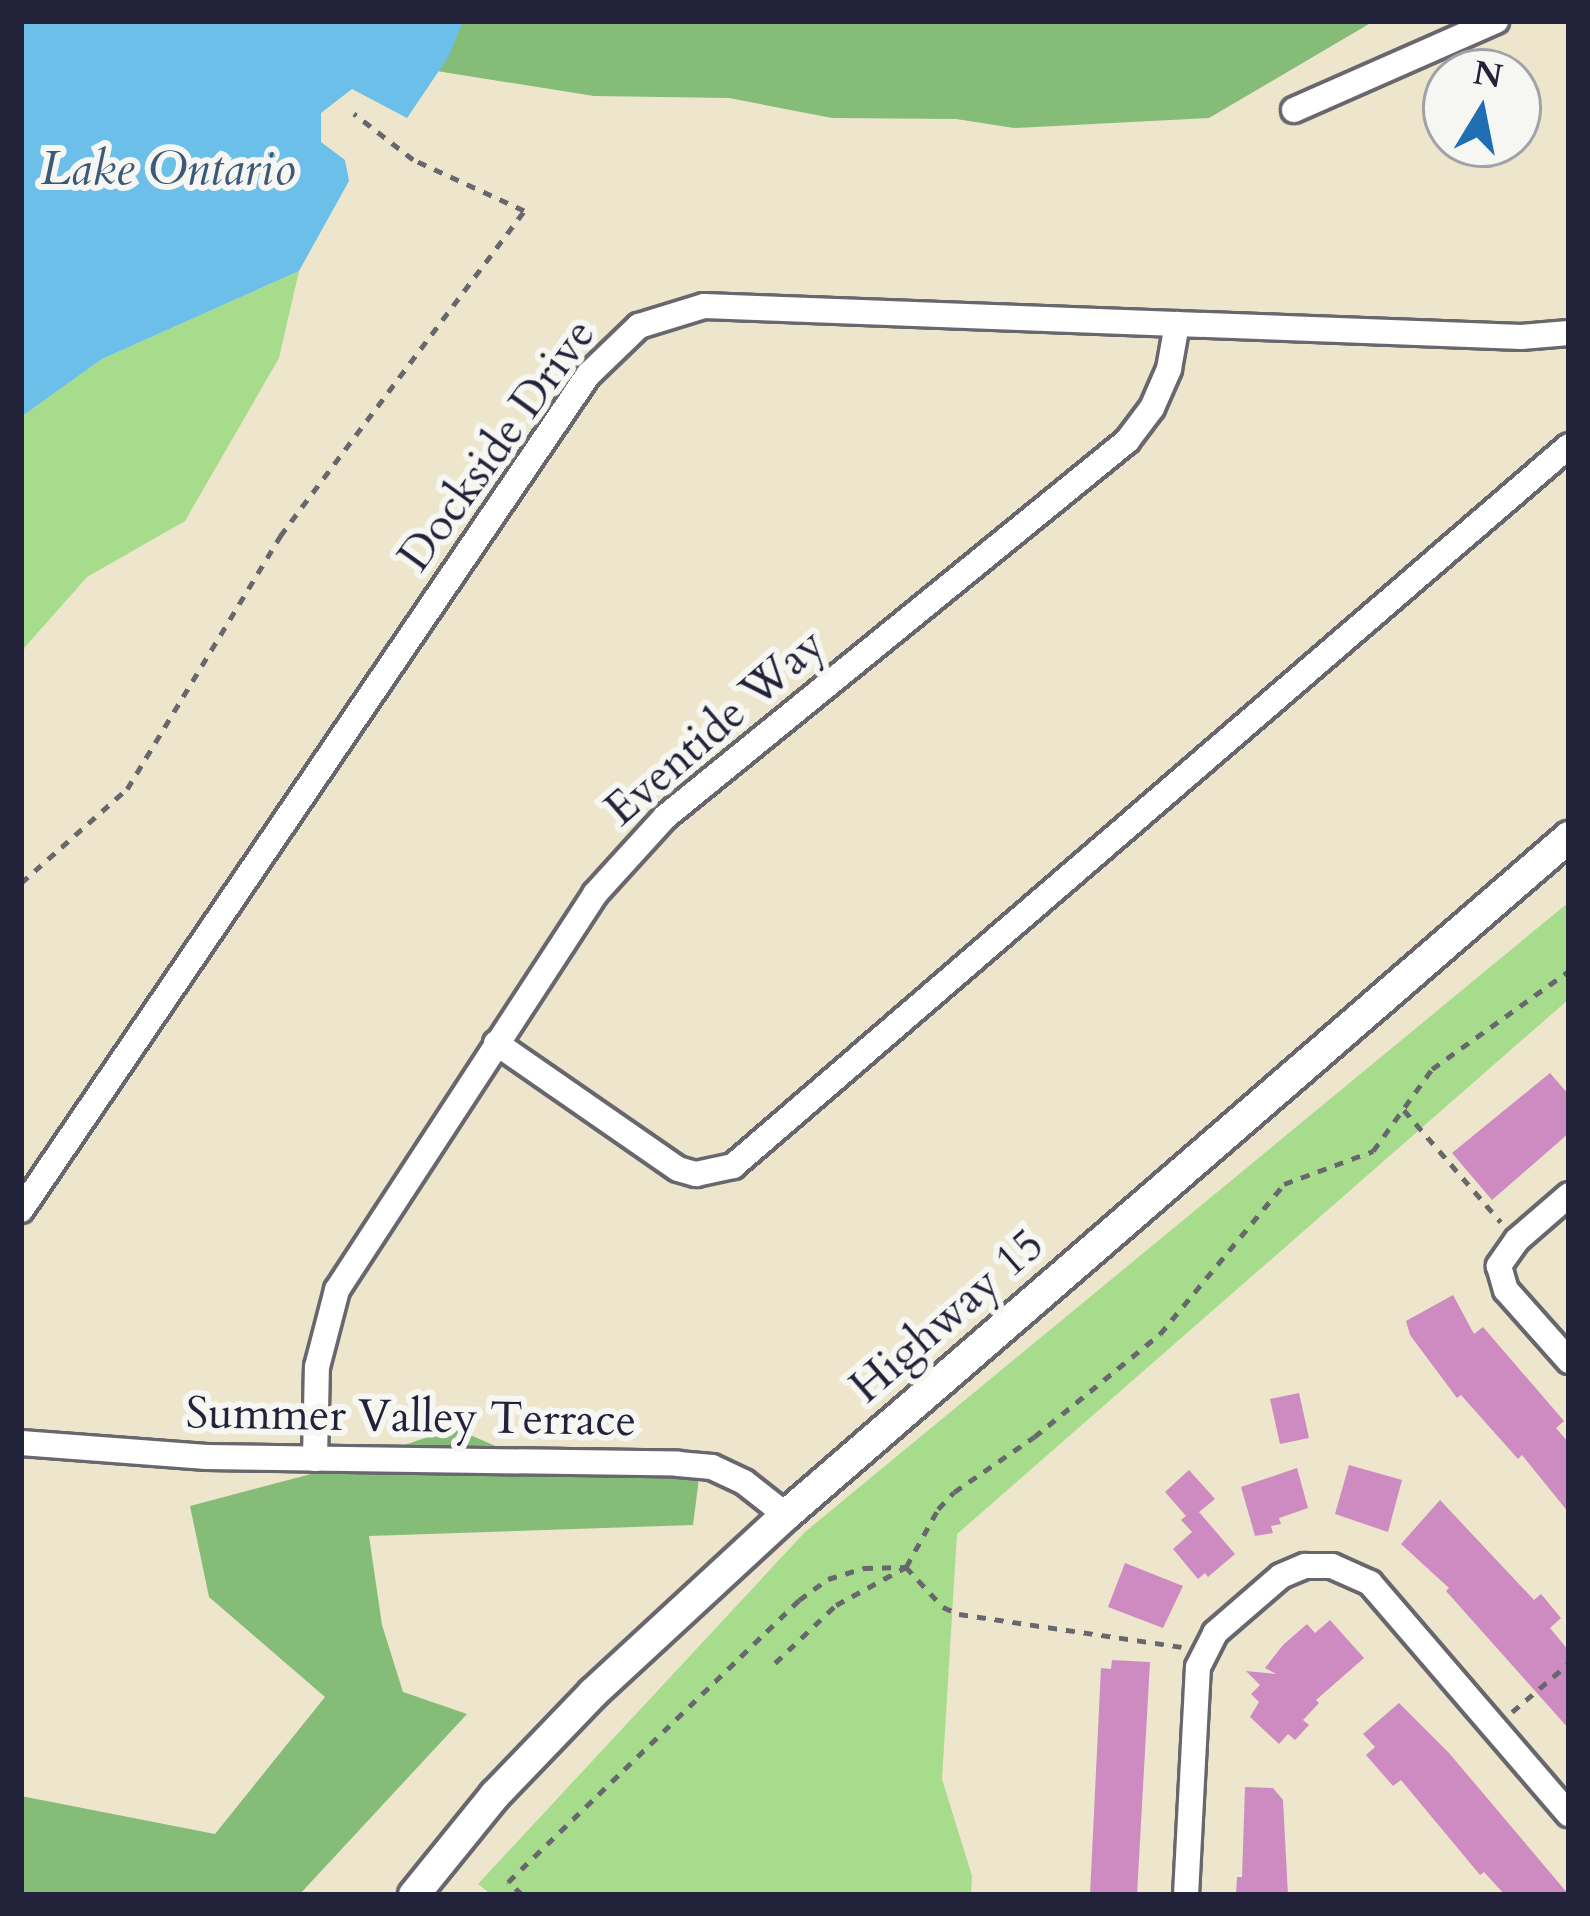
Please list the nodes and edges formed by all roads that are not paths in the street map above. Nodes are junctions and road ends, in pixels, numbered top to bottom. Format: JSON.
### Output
{"nodes":[{"id":1,"x":1496,"y":21,"type":"edge"},
{"id":2,"x":1294,"y":110,"type":"dead end"},
{"id":3,"x":1177,"y":323,"type":"junction"},
{"id":4,"x":1569,"y":333,"type":"edge"},
{"id":5,"x":1569,"y":446,"type":"edge"},
{"id":6,"x":1569,"y":837,"type":"edge"},
{"id":7,"x":496,"y":1043,"type":"junction"},
{"id":8,"x":1569,"y":1195,"type":"edge"},
{"id":9,"x":21,"y":1210,"type":"edge"},
{"id":10,"x":1569,"y":1361,"type":"edge"},
{"id":11,"x":21,"y":1443,"type":"edge"},
{"id":12,"x":314,"y":1459,"type":"junction"},
{"id":13,"x":786,"y":1515,"type":"junction"},
{"id":14,"x":1569,"y":1814,"type":"edge"},
{"id":15,"x":414,"y":1895,"type":"edge"},
{"id":16,"x":1186,"y":1895,"type":"edge"}],
"edges":[{"from":1,"to":2,"type":"street"},
{"from":3,"to":4,"type":"street","name":"Dockside Drive"},
{"from":3,"to":7,"type":"street","name":"Eventide Way"},
{"from":3,"to":9,"type":"street","name":"Dockside Drive"},
{"from":5,"to":7,"type":"street"},
{"from":6,"to":13,"type":"main road","name":"Highway 15"},
{"from":7,"to":12,"type":"street","name":"Eventide Way"},
{"from":8,"to":10,"type":"street"},
{"from":11,"to":12,"type":"street","name":"Summer Valley Terrace"},
{"from":12,"to":13,"type":"street","name":"Summer Valley Terrace"},
{"from":13,"to":15,"type":"main road","name":"Highway 15"},
{"from":14,"to":16,"type":"street"}]}
